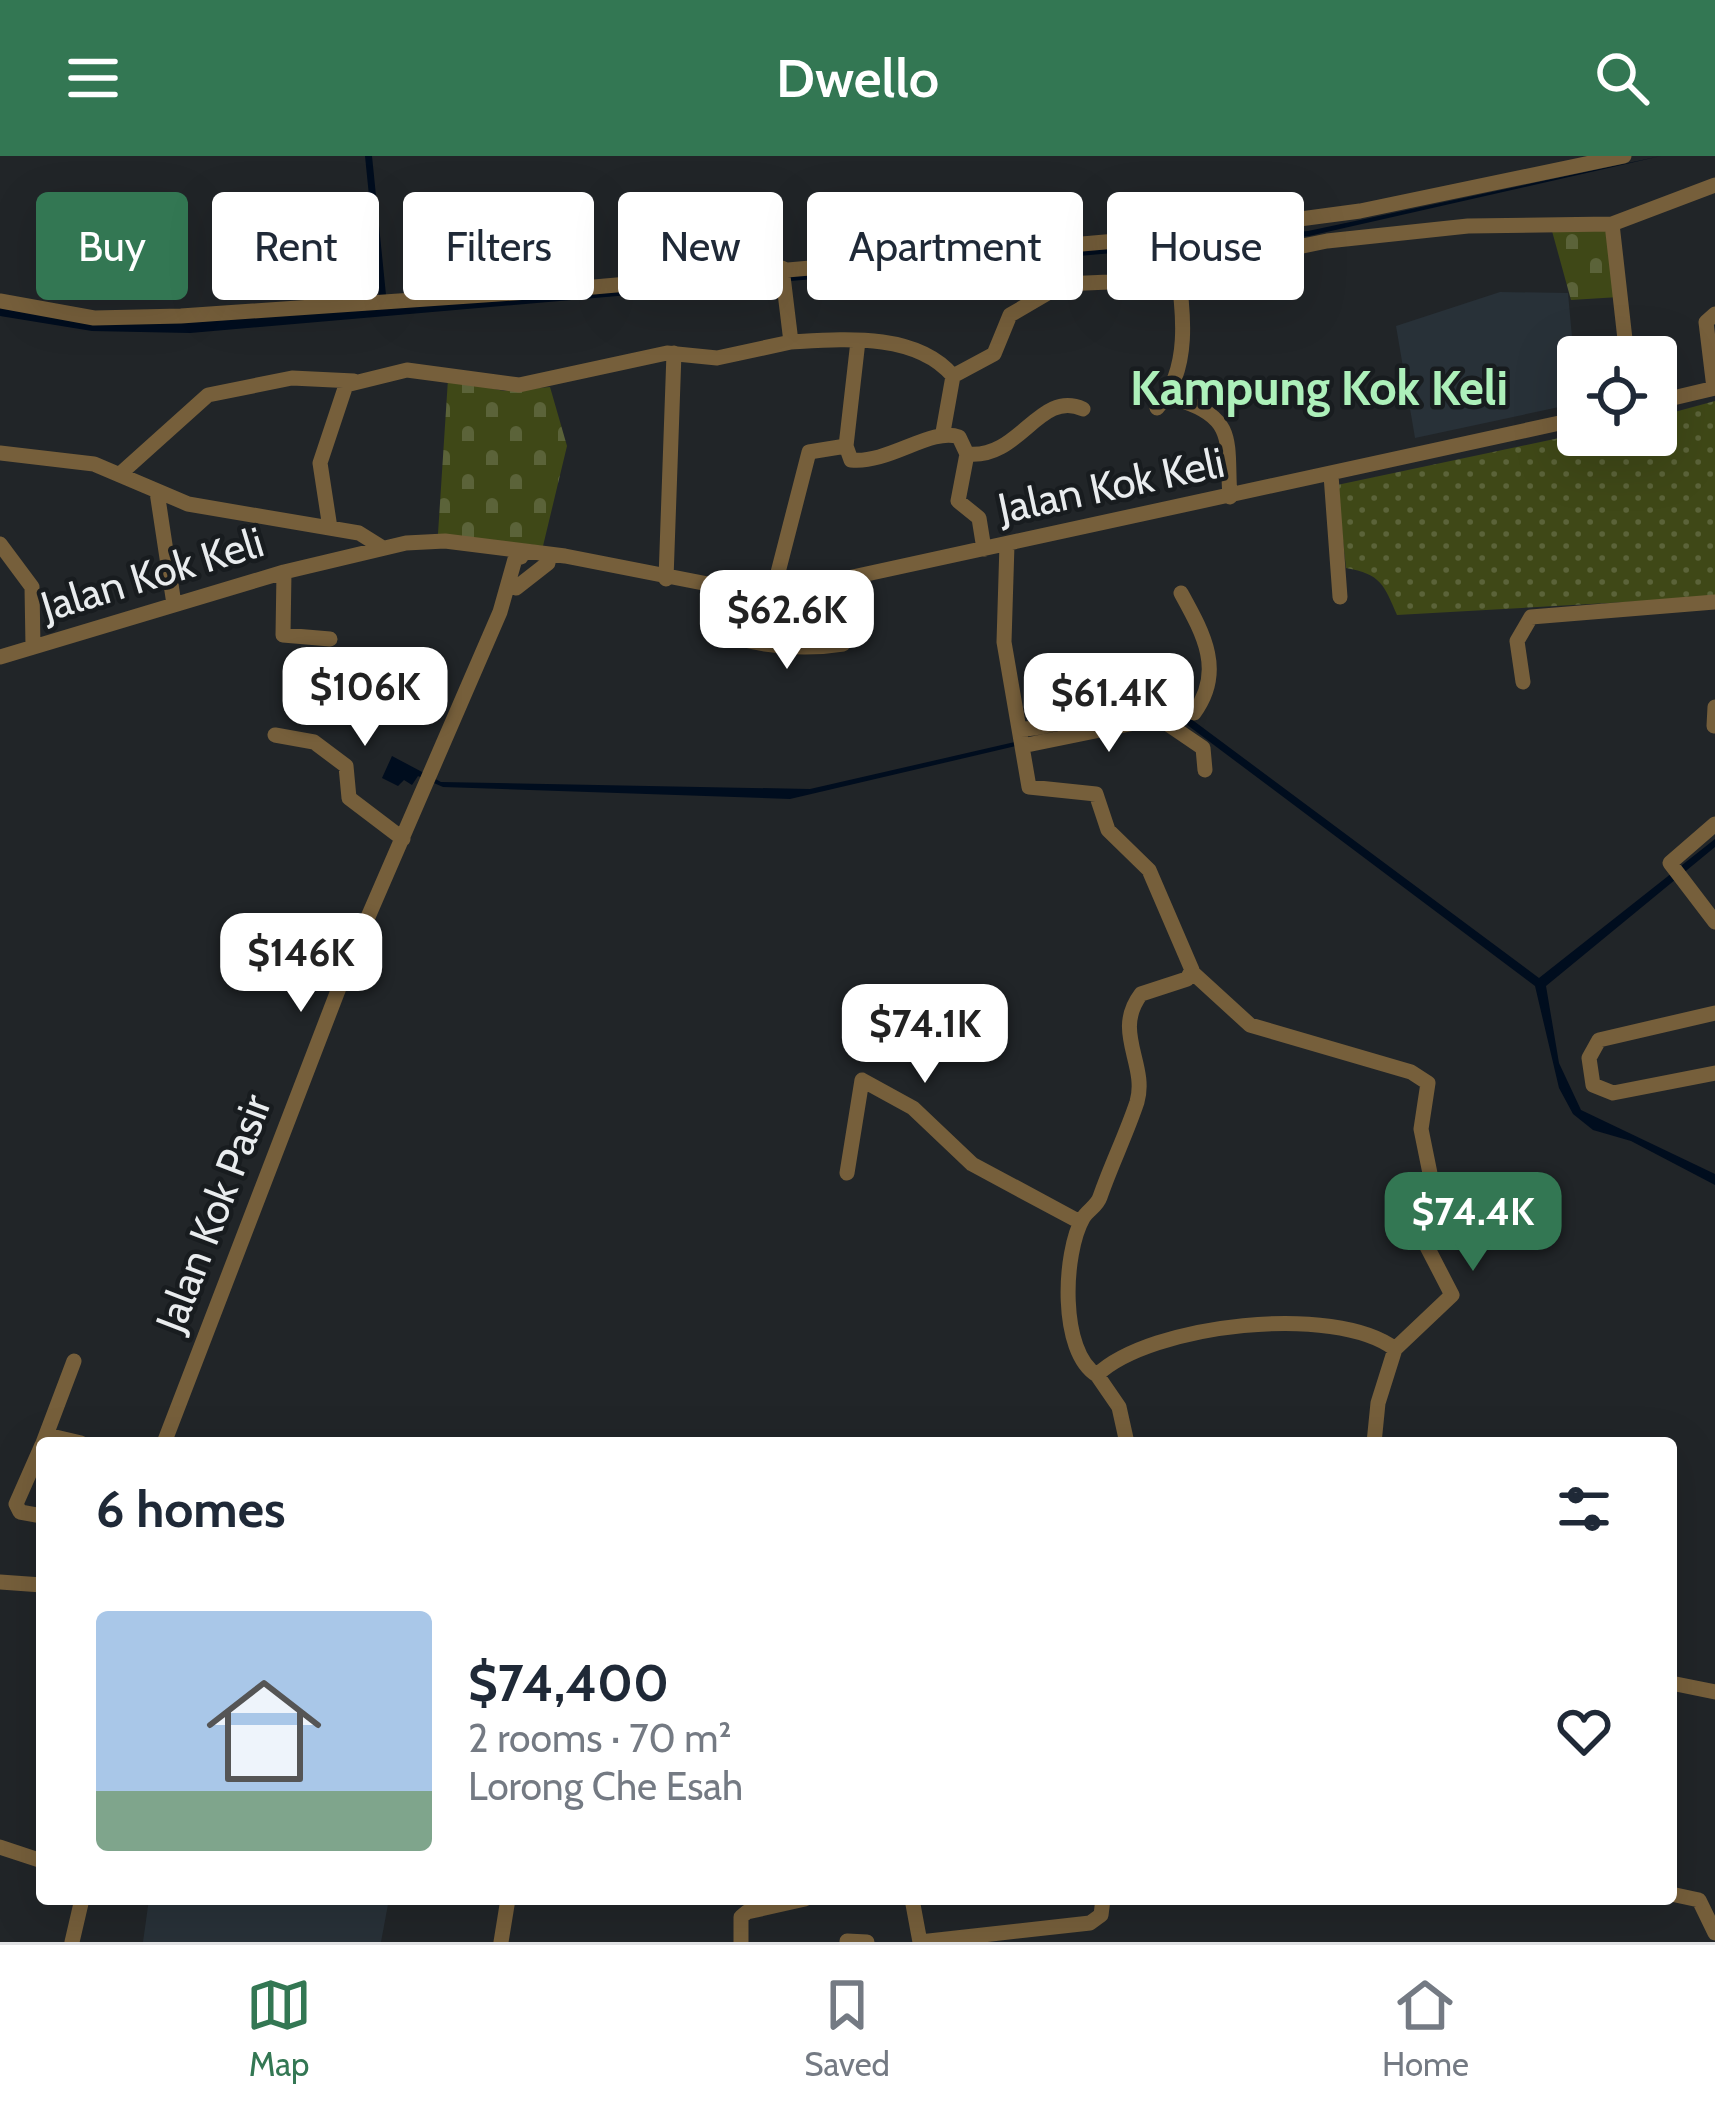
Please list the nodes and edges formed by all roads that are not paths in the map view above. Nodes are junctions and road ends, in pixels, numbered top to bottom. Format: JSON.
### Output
{"nodes":[{"id":1,"x":1624,"y":156,"type":"edge"},
{"id":2,"x":1715,"y":184,"type":"edge"},
{"id":3,"x":1304,"y":222,"type":"edge"},
{"id":4,"x":1612,"y":224,"type":"junction"},
{"id":5,"x":1304,"y":246,"type":"edge"},
{"id":6,"x":1107,"y":252,"type":"edge"},
{"id":7,"x":783,"y":277,"type":"joint"},
{"id":8,"x":1107,"y":282,"type":"edge"},
{"id":9,"x":618,"y":287,"type":"edge"},
{"id":10,"x":1180,"y":300,"type":"edge"},
{"id":11,"x":0,"y":301,"type":"edge"},
{"id":12,"x":1715,"y":314,"type":"edge"},
{"id":13,"x":1625,"y":336,"type":"edge"},
{"id":14,"x":858,"y":341,"type":"junction"},
{"id":15,"x":790,"y":343,"type":"junction"},
{"id":16,"x":674,"y":353,"type":"junction"},
{"id":17,"x":953,"y":376,"type":"junction"},
{"id":18,"x":354,"y":382,"type":"junction"},
{"id":19,"x":1173,"y":384,"type":"junction"},
{"id":20,"x":1714,"y":388,"type":"edge"},
{"id":21,"x":1677,"y":396,"type":"edge"},
{"id":22,"x":1157,"y":408,"type":"dead end"},
{"id":23,"x":1083,"y":409,"type":"dead end"},
{"id":24,"x":1557,"y":424,"type":"edge"},
{"id":25,"x":943,"y":432,"type":"junction"},
{"id":26,"x":846,"y":446,"type":"junction"},
{"id":27,"x":0,"y":453,"type":"edge"},
{"id":28,"x":967,"y":454,"type":"junction"},
{"id":29,"x":120,"y":473,"type":"junction"},
{"id":30,"x":1331,"y":475,"type":"junction"},
{"id":31,"x":158,"y":492,"type":"junction"},
{"id":32,"x":1230,"y":497,"type":"junction"},
{"id":33,"x":329,"y":528,"type":"junction"},
{"id":34,"x":0,"y":544,"type":"edge"},
{"id":35,"x":1007,"y":544,"type":"junction"},
{"id":36,"x":389,"y":548,"type":"junction"},
{"id":37,"x":984,"y":549,"type":"junction"},
{"id":38,"x":485,"y":550,"type":"junction"},
{"id":39,"x":565,"y":556,"type":"junction"},
{"id":40,"x":521,"y":559,"type":"junction"},
{"id":41,"x":548,"y":563,"type":"junction"},
{"id":42,"x":284,"y":572,"type":"junction"},
{"id":43,"x":661,"y":578,"type":"junction"},
{"id":44,"x":843,"y":582,"type":"junction"},
{"id":45,"x":717,"y":585,"type":"junction"},
{"id":46,"x":773,"y":588,"type":"junction"},
{"id":47,"x":510,"y":589,"type":"junction"},
{"id":48,"x":1181,"y":593,"type":"dead end"},
{"id":49,"x":1340,"y":597,"type":"dead end"},
{"id":50,"x":1715,"y":602,"type":"edge"},
{"id":51,"x":174,"y":604,"type":"junction"},
{"id":52,"x":329,"y":639,"type":"dead end"},
{"id":53,"x":33,"y":647,"type":"junction"},
{"id":54,"x":0,"y":657,"type":"edge"},
{"id":55,"x":1523,"y":682,"type":"dead end"},
{"id":56,"x":1715,"y":707,"type":"edge"},
{"id":57,"x":1714,"y":726,"type":"edge"},
{"id":58,"x":275,"y":735,"type":"dead end"},
{"id":59,"x":1021,"y":738,"type":"junction"},
{"id":60,"x":1205,"y":770,"type":"dead end"},
{"id":61,"x":1715,"y":824,"type":"edge"},
{"id":62,"x":403,"y":838,"type":"junction"},
{"id":63,"x":1715,"y":922,"type":"edge"},
{"id":64,"x":1192,"y":973,"type":"junction"},
{"id":65,"x":1715,"y":1013,"type":"edge"},
{"id":66,"x":1715,"y":1073,"type":"edge"},
{"id":67,"x":847,"y":1173,"type":"dead end"},
{"id":68,"x":1080,"y":1222,"type":"junction"},
{"id":69,"x":1394,"y":1349,"type":"junction"},
{"id":70,"x":74,"y":1361,"type":"dead end"},
{"id":71,"x":1097,"y":1375,"type":"junction"},
{"id":72,"x":46,"y":1437,"type":"edge"},
{"id":73,"x":166,"y":1437,"type":"edge"},
{"id":74,"x":1126,"y":1437,"type":"edge"},
{"id":75,"x":1375,"y":1437,"type":"edge"},
{"id":76,"x":36,"y":1459,"type":"edge"},
{"id":77,"x":36,"y":1515,"type":"edge"},
{"id":78,"x":0,"y":1582,"type":"edge"},
{"id":79,"x":36,"y":1585,"type":"edge"},
{"id":80,"x":1677,"y":1684,"type":"edge"},
{"id":81,"x":1715,"y":1691,"type":"edge"},
{"id":82,"x":0,"y":1847,"type":"edge"},
{"id":83,"x":36,"y":1859,"type":"edge"},
{"id":84,"x":1677,"y":1895,"type":"edge"},
{"id":85,"x":81,"y":1905,"type":"edge"},
{"id":86,"x":507,"y":1905,"type":"edge"},
{"id":87,"x":778,"y":1905,"type":"edge"},
{"id":88,"x":913,"y":1905,"type":"edge"},
{"id":89,"x":1102,"y":1905,"type":"edge"},
{"id":90,"x":1715,"y":1934,"type":"edge"},
{"id":91,"x":847,"y":1941,"type":"edge"},
{"id":92,"x":72,"y":1942,"type":"edge"},
{"id":93,"x":501,"y":1942,"type":"edge"},
{"id":94,"x":741,"y":1942,"type":"edge"},
{"id":95,"x":867,"y":1942,"type":"edge"},
{"id":96,"x":920,"y":1942,"type":"edge"}],
"edges":[{"from":1,"to":3,"type":"street"},
{"from":2,"to":4,"type":"street"},
{"from":4,"to":5,"type":"street"},
{"from":4,"to":13,"type":"street"},
{"from":6,"to":7,"type":"street"},
{"from":7,"to":15,"type":"street"},
{"from":8,"to":17,"type":"street"},
{"from":9,"to":11,"type":"street"},
{"from":10,"to":19,"type":"street"},
{"from":12,"to":20,"type":"street"},
{"from":14,"to":15,"type":"street"},
{"from":14,"to":17,"type":"street"},
{"from":14,"to":26,"type":"street"},
{"from":15,"to":16,"type":"street"},
{"from":16,"to":18,"type":"street"},
{"from":16,"to":43,"type":"street"},
{"from":17,"to":25,"type":"street"},
{"from":18,"to":29,"type":"street"},
{"from":18,"to":33,"type":"street"},
{"from":19,"to":22,"type":"street"},
{"from":19,"to":32,"type":"street"},
{"from":20,"to":21,"type":"street"},
{"from":23,"to":28,"type":"street"},
{"from":24,"to":30,"type":"street","name":"Jalan Kok Keli"},
{"from":25,"to":26,"type":"street"},
{"from":25,"to":28,"type":"street"},
{"from":26,"to":46,"type":"street"},
{"from":27,"to":29,"type":"street"},
{"from":28,"to":37,"type":"street"},
{"from":29,"to":31,"type":"street"},
{"from":30,"to":32,"type":"street","name":"Jalan Kok Keli"},
{"from":30,"to":49,"type":"street"},
{"from":31,"to":33,"type":"street"},
{"from":31,"to":51,"type":"street"},
{"from":32,"to":35,"type":"street","name":"Jalan Kok Keli"},
{"from":33,"to":36,"type":"street"},
{"from":34,"to":53,"type":"street"},
{"from":35,"to":37,"type":"street","name":"Jalan Kok Keli"},
{"from":35,"to":59,"type":"street"},
{"from":36,"to":38,"type":"street","name":"Jalan Kok Keli"},
{"from":36,"to":42,"type":"street","name":"Jalan Kok Keli"},
{"from":37,"to":44,"type":"street","name":"Jalan Kok Keli"},
{"from":38,"to":39,"type":"street","name":"Jalan Kok Keli"},
{"from":38,"to":40,"type":"street","name":"Jalan Kok Keli"},
{"from":38,"to":47,"type":"street"},
{"from":39,"to":40,"type":"street"},
{"from":39,"to":43,"type":"street","name":"Jalan Kok Keli"},
{"from":40,"to":41,"type":"street","name":"Jalan Kok Keli"},
{"from":40,"to":47,"type":"street","name":"Jalan Kok Pasir"},
{"from":41,"to":43,"type":"street","name":"Jalan Kok Keli"},
{"from":41,"to":47,"type":"street"},
{"from":42,"to":51,"type":"street","name":"Jalan Kok Keli"},
{"from":42,"to":52,"type":"street"},
{"from":43,"to":45,"type":"street","name":"Jalan Kok Keli"},
{"from":44,"to":45,"type":"street"},
{"from":44,"to":46,"type":"street","name":"Jalan Kok Keli"},
{"from":45,"to":46,"type":"street","name":"Jalan Kok Keli"},
{"from":47,"to":62,"type":"street","name":"Jalan Kok Pasir"},
{"from":48,"to":59,"type":"street"},
{"from":50,"to":55,"type":"street"},
{"from":51,"to":53,"type":"street","name":"Jalan Kok Keli"},
{"from":53,"to":54,"type":"street","name":"Jalan Kok Keli"},
{"from":56,"to":57,"type":"street"},
{"from":58,"to":62,"type":"street"},
{"from":59,"to":60,"type":"street"},
{"from":59,"to":64,"type":"street"},
{"from":61,"to":63,"type":"street"},
{"from":62,"to":73,"type":"street","name":"Jalan Kok Pasir"},
{"from":64,"to":68,"type":"street"},
{"from":64,"to":69,"type":"street"},
{"from":65,"to":66,"type":"street"},
{"from":67,"to":68,"type":"street"},
{"from":68,"to":71,"type":"street"},
{"from":69,"to":71,"type":"street"},
{"from":69,"to":75,"type":"street"},
{"from":70,"to":72,"type":"street"},
{"from":71,"to":74,"type":"street"},
{"from":76,"to":77,"type":"street"},
{"from":78,"to":79,"type":"street"},
{"from":80,"to":81,"type":"street"},
{"from":82,"to":83,"type":"street"},
{"from":84,"to":90,"type":"street"},
{"from":85,"to":92,"type":"street"},
{"from":86,"to":93,"type":"street"},
{"from":87,"to":94,"type":"street"},
{"from":88,"to":96,"type":"street"},
{"from":89,"to":96,"type":"street"},
{"from":91,"to":95,"type":"street"}]}
